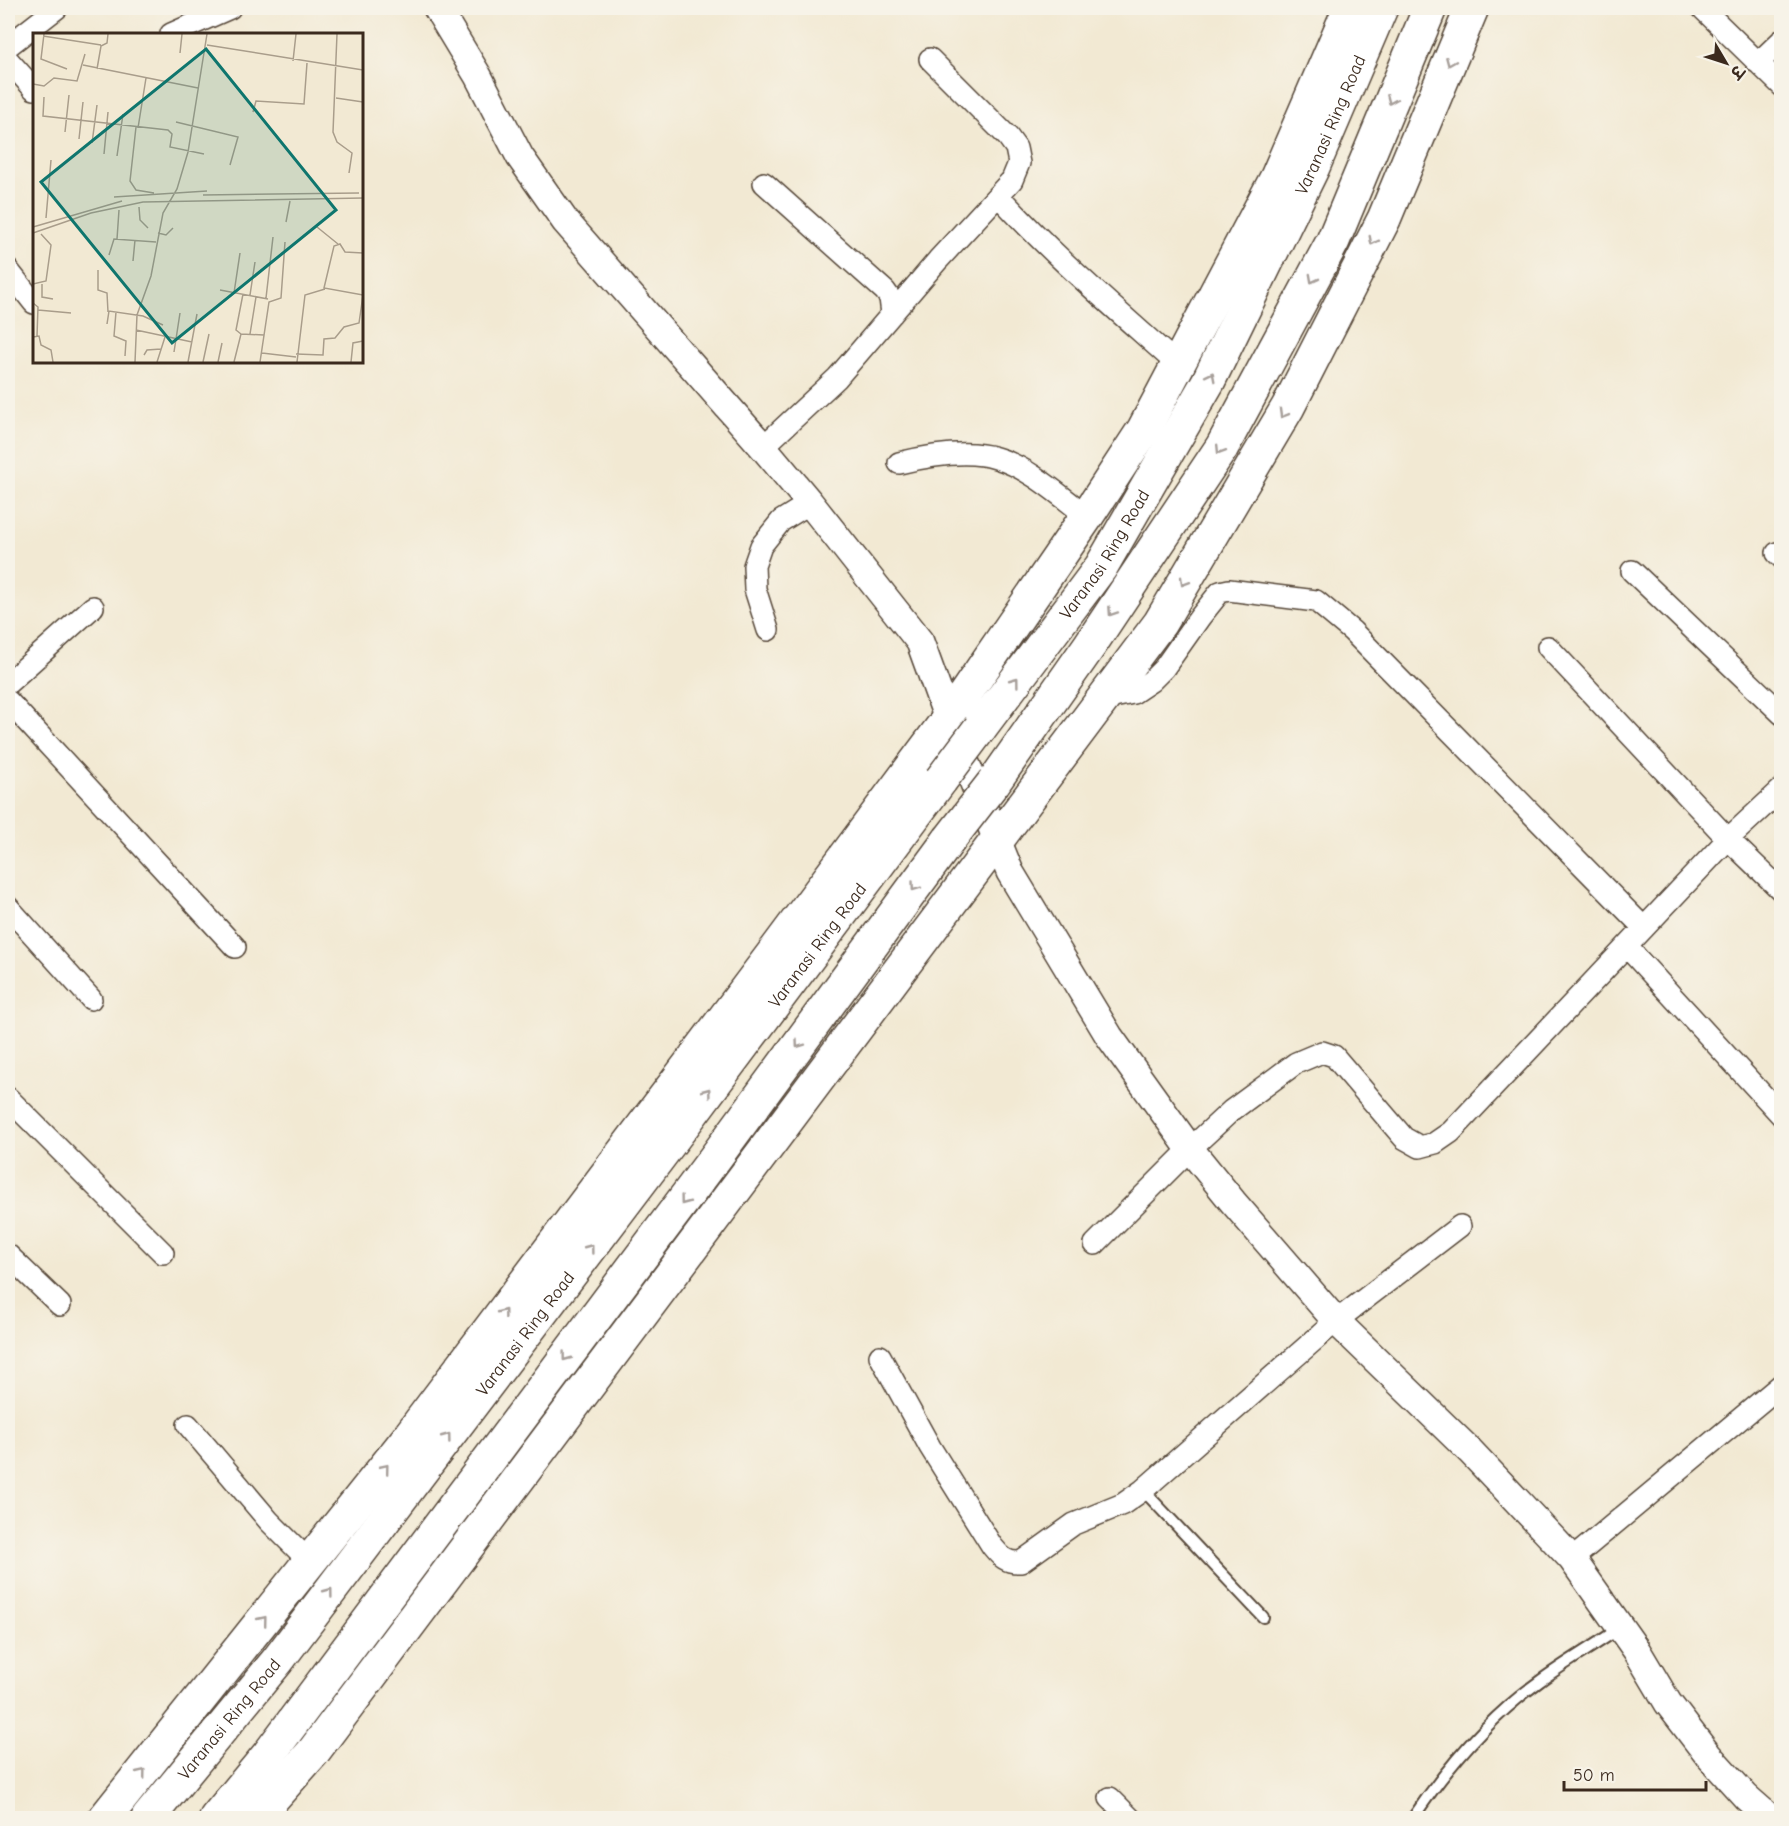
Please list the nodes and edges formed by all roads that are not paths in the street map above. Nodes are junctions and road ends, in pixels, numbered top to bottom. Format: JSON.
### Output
{"nodes":[{"id":1,"x":57,"y":8,"type":"edge"},
{"id":2,"x":230,"y":8,"type":"edge"},
{"id":3,"x":437,"y":8,"type":"edge"},
{"id":4,"x":1350,"y":8,"type":"edge"},
{"id":5,"x":1381,"y":8,"type":"edge"},
{"id":6,"x":1430,"y":8,"type":"edge"},
{"id":7,"x":1472,"y":8,"type":"edge"},
{"id":8,"x":1702,"y":8,"type":"edge"},
{"id":9,"x":173,"y":33,"type":"edge"},
{"id":10,"x":1782,"y":40,"type":"edge"},
{"id":11,"x":8,"y":46,"type":"edge"},
{"id":12,"x":930,"y":59,"type":"dead end"},
{"id":13,"x":8,"y":60,"type":"edge"},
{"id":14,"x":1758,"y":63,"type":"junction"},
{"id":15,"x":1782,"y":86,"type":"edge"},
{"id":16,"x":33,"y":87,"type":"edge"},
{"id":17,"x":764,"y":183,"type":"dead end"},
{"id":18,"x":998,"y":195,"type":"junction"},
{"id":19,"x":8,"y":270,"type":"edge"},
{"id":20,"x":33,"y":302,"type":"edge"},
{"id":21,"x":892,"y":314,"type":"junction"},
{"id":22,"x":1178,"y":365,"type":"junction"},
{"id":23,"x":763,"y":447,"type":"junction"},
{"id":24,"x":899,"y":463,"type":"dead end"},
{"id":25,"x":810,"y":502,"type":"junction"},
{"id":26,"x":1087,"y":516,"type":"junction"},
{"id":27,"x":1632,"y":571,"type":"dead end"},
{"id":28,"x":93,"y":607,"type":"dead end"},
{"id":29,"x":768,"y":630,"type":"dead end"},
{"id":30,"x":1548,"y":647,"type":"dead end"},
{"id":31,"x":8,"y":683,"type":"edge"},
{"id":32,"x":1104,"y":699,"type":"junction"},
{"id":33,"x":8,"y":700,"type":"edge"},
{"id":34,"x":1782,"y":714,"type":"edge"},
{"id":35,"x":948,"y":719,"type":"junction"},
{"id":36,"x":1782,"y":789,"type":"edge"},
{"id":37,"x":1728,"y":839,"type":"junction"},
{"id":38,"x":997,"y":841,"type":"junction"},
{"id":39,"x":1782,"y":891,"type":"edge"},
{"id":40,"x":8,"y":908,"type":"edge"},
{"id":41,"x":1644,"y":928,"type":"junction"},
{"id":42,"x":235,"y":947,"type":"dead end"},
{"id":43,"x":1627,"y":947,"type":"junction"},
{"id":44,"x":91,"y":999,"type":"dead end"},
{"id":45,"x":8,"y":1098,"type":"edge"},
{"id":46,"x":1782,"y":1116,"type":"edge"},
{"id":47,"x":1191,"y":1149,"type":"junction"},
{"id":48,"x":1460,"y":1226,"type":"dead end"},
{"id":49,"x":1095,"y":1245,"type":"dead end"},
{"id":50,"x":163,"y":1252,"type":"dead end"},
{"id":51,"x":8,"y":1255,"type":"edge"},
{"id":52,"x":60,"y":1305,"type":"dead end"},
{"id":53,"x":1336,"y":1321,"type":"junction"},
{"id":54,"x":880,"y":1356,"type":"dead end"},
{"id":55,"x":1782,"y":1384,"type":"edge"},
{"id":56,"x":188,"y":1425,"type":"dead end"},
{"id":57,"x":1143,"y":1490,"type":"junction"},
{"id":58,"x":1572,"y":1559,"type":"junction"},
{"id":59,"x":310,"y":1562,"type":"junction"},
{"id":60,"x":1263,"y":1617,"type":"dead end"},
{"id":61,"x":1621,"y":1628,"type":"junction"},
{"id":62,"x":1110,"y":1798,"type":"dead end"},
{"id":63,"x":105,"y":1818,"type":"edge"},
{"id":64,"x":148,"y":1818,"type":"edge"},
{"id":65,"x":216,"y":1818,"type":"edge"},
{"id":66,"x":255,"y":1818,"type":"edge"},
{"id":67,"x":1130,"y":1818,"type":"edge"},
{"id":68,"x":1413,"y":1818,"type":"edge"},
{"id":69,"x":1770,"y":1818,"type":"edge"}],
"edges":[{"from":1,"to":11,"type":"street"},
{"from":2,"to":9,"type":"street"},
{"from":3,"to":23,"type":"street"},
{"from":4,"to":22,"type":"highway"},
{"from":64,"to":5,"type":"highway","name":"Varanasi Ring Road","one_way":true,"bridge":true},
{"from":6,"to":65,"type":"highway","one_way":true,"bridge":true},
{"from":7,"to":32,"type":"highway","one_way":true},
{"from":8,"to":14,"type":"street"},
{"from":10,"to":14,"type":"street"},
{"from":12,"to":18,"type":"street"},
{"from":13,"to":16,"type":"street"},
{"from":14,"to":15,"type":"street"},
{"from":17,"to":21,"type":"street"},
{"from":18,"to":21,"type":"street"},
{"from":18,"to":22,"type":"street"},
{"from":19,"to":20,"type":"street"},
{"from":21,"to":23,"type":"street"},
{"from":22,"to":26,"type":"highway"},
{"from":23,"to":25,"type":"street"},
{"from":24,"to":26,"type":"street"},
{"from":25,"to":29,"type":"street"},
{"from":25,"to":35,"type":"street"},
{"from":26,"to":35,"type":"highway"},
{"from":27,"to":34,"type":"street"},
{"from":28,"to":31,"type":"street"},
{"from":30,"to":37,"type":"street"},
{"from":32,"to":38,"type":"highway"},
{"from":32,"to":41,"type":"street"},
{"from":33,"to":42,"type":"street"},
{"from":35,"to":38,"type":"street"},
{"from":59,"to":35,"type":"highway","one_way":true},
{"from":36,"to":37,"type":"street"},
{"from":37,"to":39,"type":"street"},
{"from":37,"to":41,"type":"street"},
{"from":38,"to":47,"type":"street"},
{"from":38,"to":66,"type":"highway"},
{"from":40,"to":44,"type":"street"},
{"from":41,"to":43,"type":"street"},
{"from":43,"to":46,"type":"street"},
{"from":43,"to":47,"type":"street"},
{"from":45,"to":50,"type":"street"},
{"from":47,"to":49,"type":"street"},
{"from":47,"to":53,"type":"street"},
{"from":48,"to":53,"type":"street"},
{"from":51,"to":52,"type":"street"},
{"from":53,"to":57,"type":"street"},
{"from":53,"to":58,"type":"street"},
{"from":54,"to":57,"type":"street"},
{"from":55,"to":58,"type":"street"},
{"from":56,"to":59,"type":"street"},
{"from":57,"to":60,"type":"lane"},
{"from":58,"to":61,"type":"street"},
{"from":63,"to":59,"type":"highway","one_way":true},
{"from":61,"to":68,"type":"lane"},
{"from":61,"to":69,"type":"street"},
{"from":62,"to":67,"type":"street"}]}
